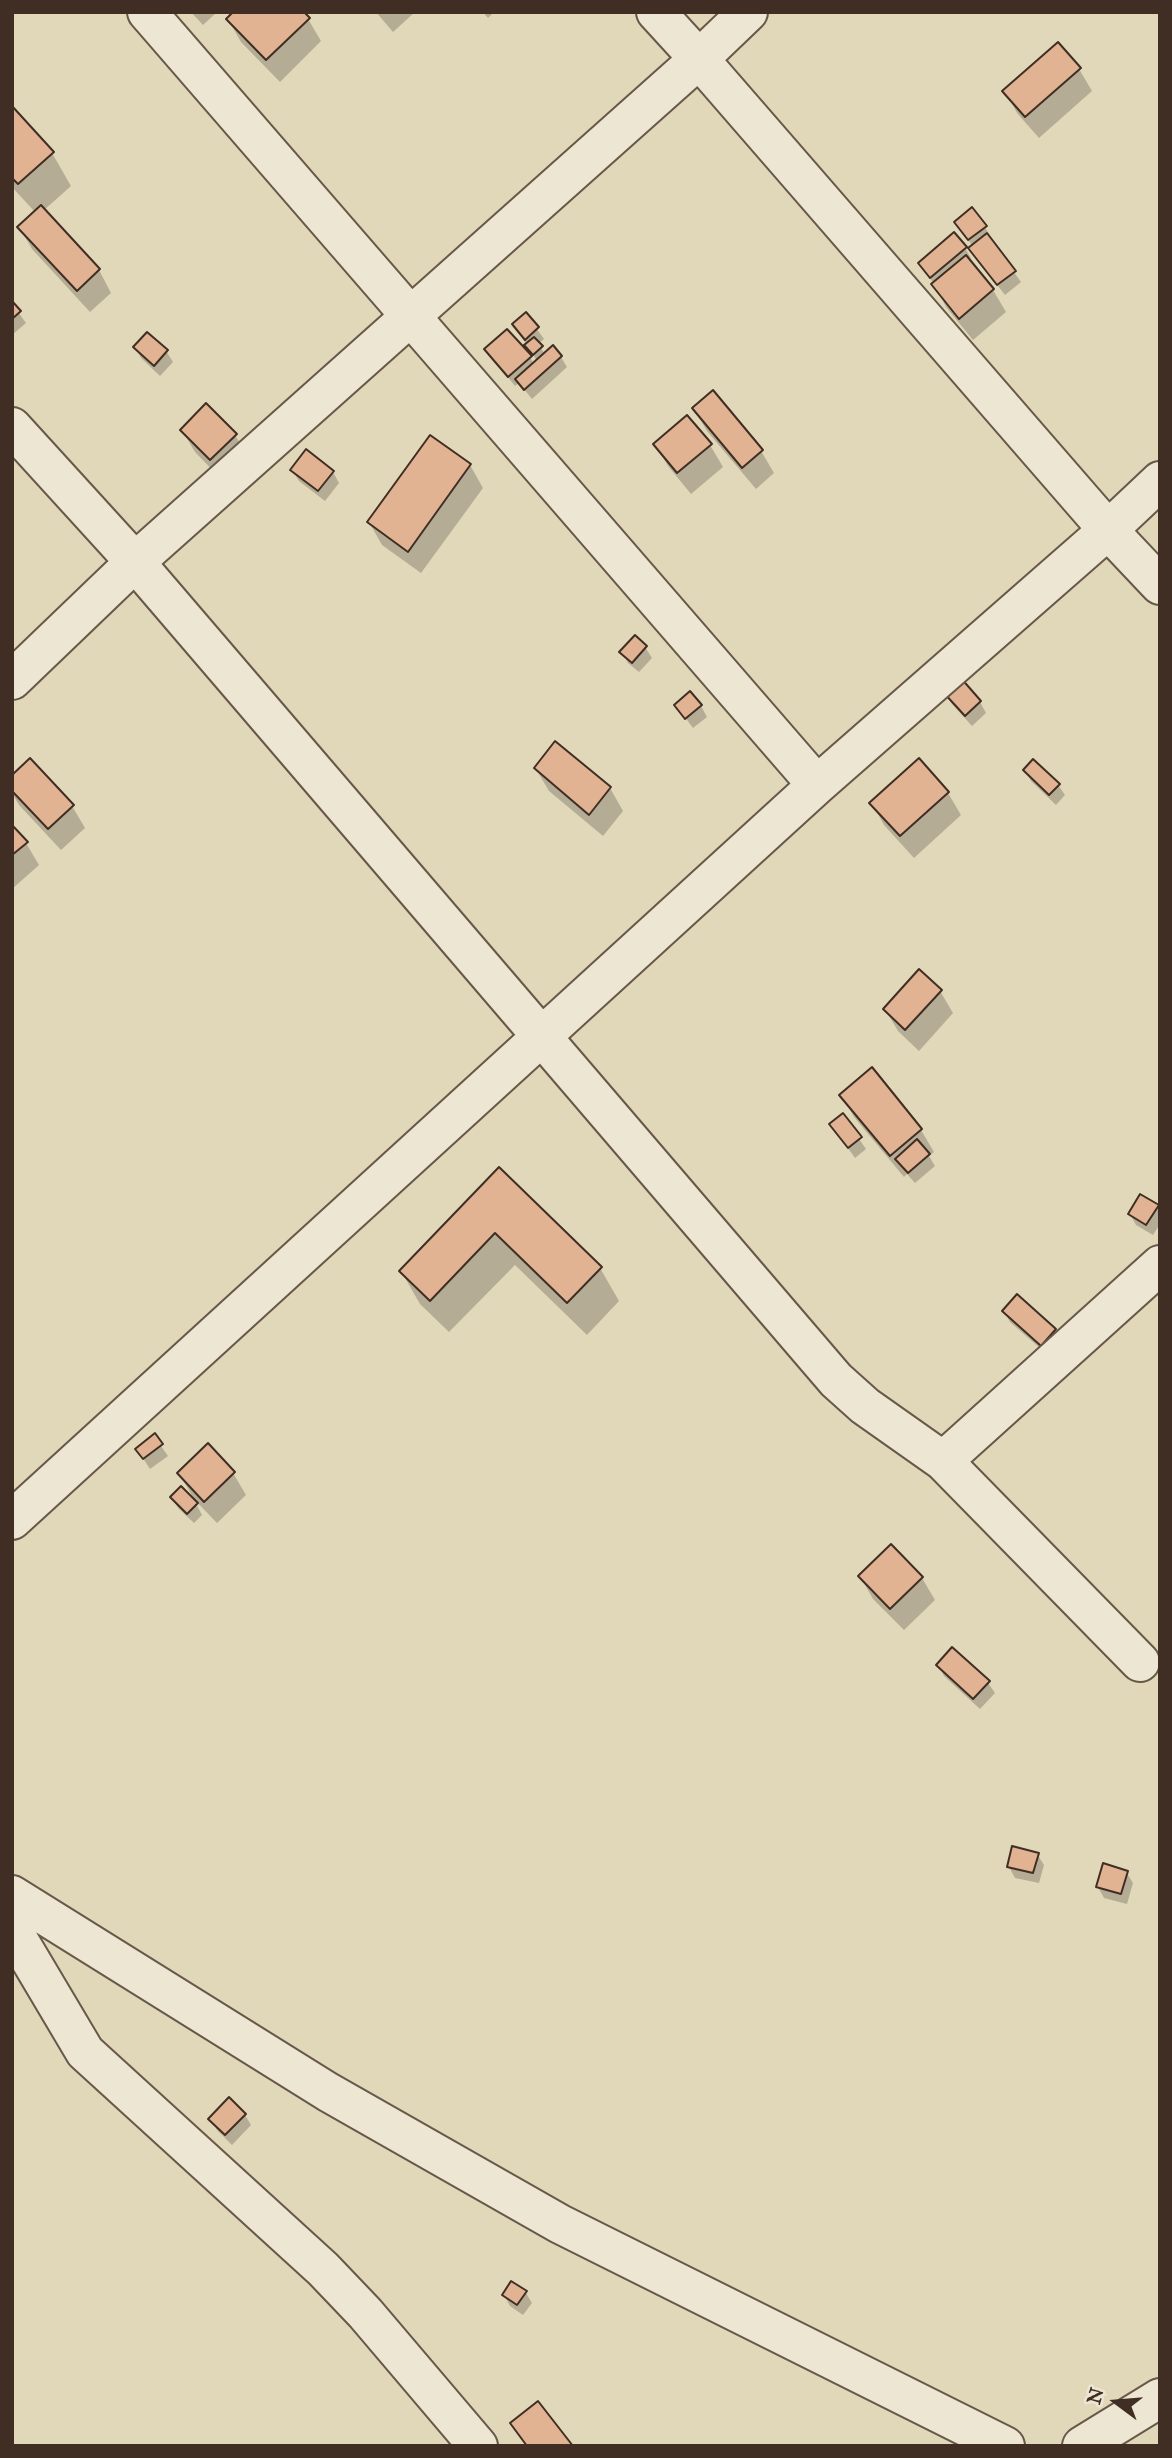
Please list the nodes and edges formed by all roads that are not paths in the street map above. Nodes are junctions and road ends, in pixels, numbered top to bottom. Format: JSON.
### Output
{"nodes":[{"id":1,"x":147,"y":12,"type":"edge"},
{"id":2,"x":656,"y":12,"type":"edge"},
{"id":3,"x":748,"y":12,"type":"edge"},
{"id":4,"x":699,"y":59,"type":"junction"},
{"id":5,"x":410,"y":318,"type":"junction"},
{"id":6,"x":12,"y":427,"type":"edge"},
{"id":7,"x":1160,"y":481,"type":"edge"},
{"id":8,"x":1108,"y":530,"type":"junction"},
{"id":9,"x":135,"y":562,"type":"junction"},
{"id":10,"x":1160,"y":585,"type":"edge"},
{"id":11,"x":12,"y":680,"type":"edge"},
{"id":12,"x":817,"y":785,"type":"junction"},
{"id":13,"x":540,"y":1036,"type":"junction"},
{"id":14,"x":1160,"y":1265,"type":"edge"},
{"id":15,"x":943,"y":1461,"type":"junction"},
{"id":16,"x":12,"y":1520,"type":"edge"},
{"id":17,"x":1140,"y":1662,"type":"dead end"},
{"id":18,"x":12,"y":1895,"type":"edge"},
{"id":19,"x":12,"y":1929,"type":"edge"},
{"id":20,"x":1160,"y":2398,"type":"edge"},
{"id":21,"x":478,"y":2446,"type":"edge"},
{"id":22,"x":1005,"y":2446,"type":"edge"},
{"id":23,"x":1082,"y":2446,"type":"edge"}],
"edges":[{"from":1,"to":5,"type":"street"},
{"from":2,"to":4,"type":"street"},
{"from":3,"to":4,"type":"street"},
{"from":4,"to":5,"type":"street"},
{"from":4,"to":8,"type":"street"},
{"from":5,"to":9,"type":"street"},
{"from":5,"to":12,"type":"street"},
{"from":6,"to":9,"type":"street"},
{"from":7,"to":8,"type":"street"},
{"from":8,"to":10,"type":"street"},
{"from":8,"to":12,"type":"street"},
{"from":9,"to":11,"type":"street"},
{"from":9,"to":13,"type":"street"},
{"from":12,"to":13,"type":"street"},
{"from":13,"to":15,"type":"street"},
{"from":13,"to":16,"type":"street"},
{"from":14,"to":15,"type":"street"},
{"from":15,"to":17,"type":"street"},
{"from":18,"to":22,"type":"street"},
{"from":19,"to":21,"type":"street"},
{"from":20,"to":23,"type":"street"}]}
